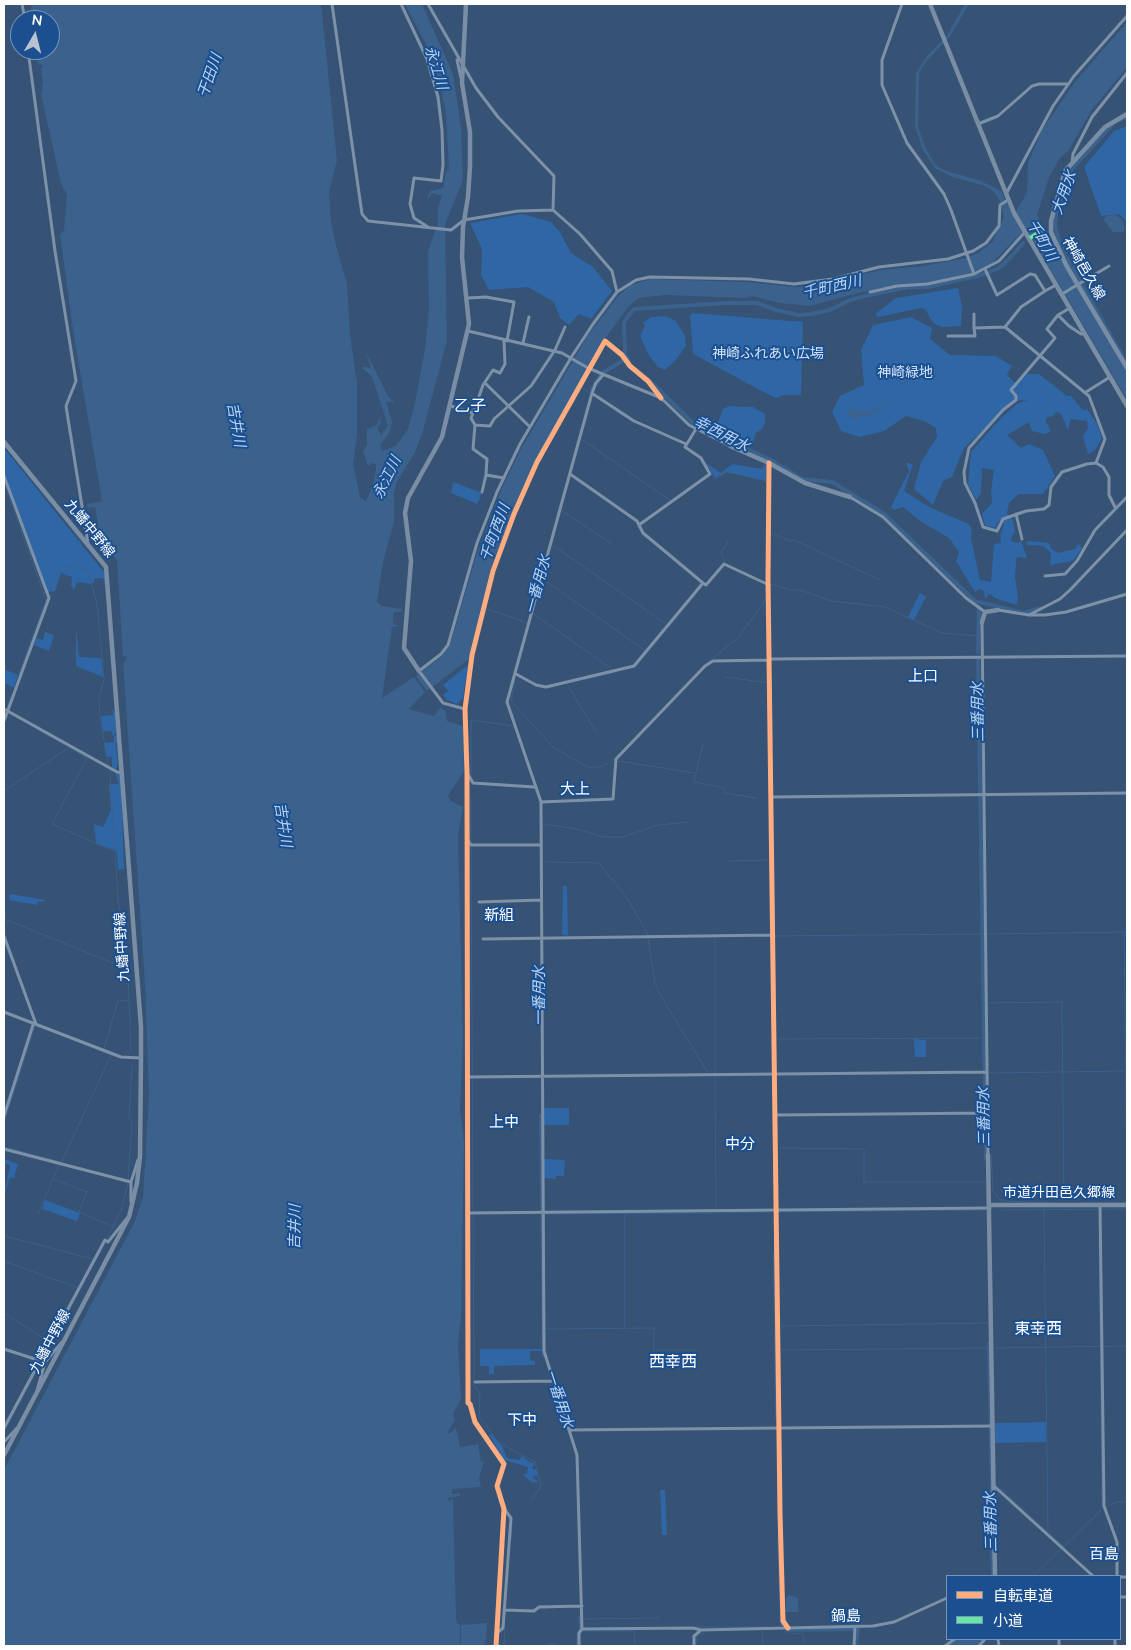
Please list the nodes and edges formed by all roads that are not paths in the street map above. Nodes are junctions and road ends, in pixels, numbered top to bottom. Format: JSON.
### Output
{"nodes":[{"id":1,"x":332,"y":4,"type":"edge"},
{"id":2,"x":400,"y":4,"type":"edge"},
{"id":3,"x":428,"y":4,"type":"edge"},
{"id":4,"x":466,"y":4,"type":"edge"},
{"id":5,"x":902,"y":4,"type":"edge"},
{"id":6,"x":930,"y":4,"type":"edge"},
{"id":7,"x":1127,"y":16,"type":"edge"},
{"id":8,"x":456,"y":55,"type":"junction"},
{"id":9,"x":29,"y":60,"type":"edge"},
{"id":10,"x":464,"y":68,"type":"junction"},
{"id":11,"x":1127,"y":73,"type":"edge"},
{"id":12,"x":462,"y":84,"type":"junction"},
{"id":13,"x":1068,"y":84,"type":"junction"},
{"id":14,"x":1127,"y":114,"type":"edge"},
{"id":15,"x":978,"y":124,"type":"junction"},
{"id":16,"x":1072,"y":165,"type":"junction"},
{"id":17,"x":1007,"y":199,"type":"junction"},
{"id":18,"x":553,"y":210,"type":"junction"},
{"id":19,"x":464,"y":220,"type":"junction"},
{"id":20,"x":428,"y":228,"type":"junction"},
{"id":21,"x":1024,"y":231,"type":"junction"},
{"id":22,"x":966,"y":254,"type":"junction"},
{"id":23,"x":1109,"y":266,"type":"dead end"},
{"id":24,"x":986,"y":272,"type":"junction"},
{"id":25,"x":974,"y":273,"type":"junction"},
{"id":26,"x":1079,"y":284,"type":"junction"},
{"id":27,"x":1056,"y":285,"type":"junction"},
{"id":28,"x":1045,"y":291,"type":"junction"},
{"id":29,"x":618,"y":292,"type":"junction"},
{"id":30,"x":870,"y":292,"type":"dead end"},
{"id":31,"x":1062,"y":293,"type":"junction"},
{"id":32,"x":468,"y":298,"type":"junction"},
{"id":33,"x":1070,"y":308,"type":"junction"},
{"id":34,"x":974,"y":314,"type":"dead end"},
{"id":35,"x":1058,"y":315,"type":"junction"},
{"id":36,"x":529,"y":317,"type":"dead end"},
{"id":37,"x":1005,"y":327,"type":"junction"},
{"id":38,"x":564,"y":328,"type":"dead end"},
{"id":39,"x":974,"y":328,"type":"junction"},
{"id":40,"x":468,"y":331,"type":"junction"},
{"id":41,"x":1085,"y":334,"type":"junction"},
{"id":42,"x":948,"y":336,"type":"dead end"},
{"id":43,"x":505,"y":341,"type":"junction"},
{"id":44,"x":523,"y":343,"type":"junction"},
{"id":45,"x":555,"y":350,"type":"junction"},
{"id":46,"x":1041,"y":356,"type":"junction"},
{"id":47,"x":571,"y":358,"type":"junction"},
{"id":48,"x":588,"y":368,"type":"junction"},
{"id":49,"x":1127,"y":368,"type":"edge"},
{"id":50,"x":603,"y":375,"type":"junction"},
{"id":51,"x":1110,"y":376,"type":"junction"},
{"id":52,"x":486,"y":383,"type":"junction"},
{"id":53,"x":1086,"y":392,"type":"junction"},
{"id":54,"x":592,"y":393,"type":"junction"},
{"id":55,"x":661,"y":398,"type":"junction"},
{"id":56,"x":451,"y":406,"type":"junction"},
{"id":57,"x":508,"y":406,"type":"junction"},
{"id":58,"x":1127,"y":406,"type":"edge"},
{"id":59,"x":473,"y":413,"type":"junction"},
{"id":60,"x":476,"y":426,"type":"junction"},
{"id":61,"x":530,"y":427,"type":"junction"},
{"id":62,"x":696,"y":429,"type":"junction"},
{"id":63,"x":4,"y":442,"type":"edge"},
{"id":64,"x":686,"y":445,"type":"junction"},
{"id":65,"x":730,"y":446,"type":"joint"},
{"id":66,"x":769,"y":463,"type":"junction"},
{"id":67,"x":1096,"y":463,"type":"junction"},
{"id":68,"x":570,"y":474,"type":"junction"},
{"id":69,"x":4,"y":476,"type":"edge"},
{"id":70,"x":486,"y":476,"type":"junction"},
{"id":71,"x":504,"y":478,"type":"junction"},
{"id":72,"x":482,"y":492,"type":"dead end"},
{"id":73,"x":850,"y":497,"type":"joint"},
{"id":74,"x":1127,"y":497,"type":"edge"},
{"id":75,"x":1115,"y":507,"type":"junction"},
{"id":76,"x":1016,"y":514,"type":"junction"},
{"id":77,"x":638,"y":525,"type":"junction"},
{"id":78,"x":1127,"y":530,"type":"edge"},
{"id":79,"x":1022,"y":540,"type":"dead end"},
{"id":80,"x":88,"y":544,"type":"junction"},
{"id":81,"x":1045,"y":576,"type":"dead end"},
{"id":82,"x":703,"y":583,"type":"junction"},
{"id":83,"x":769,"y":585,"type":"junction"},
{"id":84,"x":1127,"y":594,"type":"edge"},
{"id":85,"x":998,"y":610,"type":"joint"},
{"id":86,"x":985,"y":612,"type":"junction"},
{"id":87,"x":1029,"y":615,"type":"junction"},
{"id":88,"x":982,"y":622,"type":"joint"},
{"id":89,"x":1127,"y":656,"type":"edge"},
{"id":90,"x":981,"y":657,"type":"junction"},
{"id":91,"x":769,"y":660,"type":"junction"},
{"id":92,"x":419,"y":671,"type":"junction"},
{"id":93,"x":515,"y":676,"type":"junction"},
{"id":94,"x":465,"y":709,"type":"junction"},
{"id":95,"x":6,"y":710,"type":"edge"},
{"id":96,"x":4,"y":721,"type":"edge"},
{"id":97,"x":122,"y":773,"type":"junction"},
{"id":98,"x":467,"y":773,"type":"junction"},
{"id":99,"x":534,"y":787,"type":"junction"},
{"id":100,"x":1127,"y":793,"type":"edge"},
{"id":101,"x":981,"y":795,"type":"junction"},
{"id":102,"x":772,"y":797,"type":"junction"},
{"id":103,"x":540,"y":800,"type":"junction"},
{"id":104,"x":466,"y":838,"type":"junction"},
{"id":105,"x":540,"y":845,"type":"junction"},
{"id":106,"x":541,"y":900,"type":"junction"},
{"id":107,"x":480,"y":902,"type":"dead end"},
{"id":108,"x":772,"y":935,"type":"junction"},
{"id":109,"x":4,"y":936,"type":"edge"},
{"id":110,"x":541,"y":938,"type":"junction"},
{"id":111,"x":483,"y":939,"type":"dead end"},
{"id":112,"x":4,"y":1012,"type":"edge"},
{"id":113,"x":35,"y":1024,"type":"junction"},
{"id":114,"x":141,"y":1058,"type":"junction"},
{"id":115,"x":985,"y":1072,"type":"junction"},
{"id":116,"x":774,"y":1074,"type":"junction"},
{"id":117,"x":541,"y":1076,"type":"junction"},
{"id":118,"x":471,"y":1077,"type":"junction"},
{"id":119,"x":986,"y":1113,"type":"junction"},
{"id":120,"x":775,"y":1115,"type":"junction"},
{"id":121,"x":4,"y":1116,"type":"edge"},
{"id":122,"x":4,"y":1149,"type":"edge"},
{"id":123,"x":988,"y":1155,"type":"joint"},
{"id":124,"x":140,"y":1157,"type":"junction"},
{"id":125,"x":131,"y":1182,"type":"junction"},
{"id":126,"x":1127,"y":1205,"type":"edge"},
{"id":127,"x":132,"y":1207,"type":"junction"},
{"id":128,"x":989,"y":1207,"type":"junction"},
{"id":129,"x":1100,"y":1208,"type":"junction"},
{"id":130,"x":775,"y":1210,"type":"junction"},
{"id":131,"x":471,"y":1213,"type":"junction"},
{"id":132,"x":542,"y":1213,"type":"junction"},
{"id":133,"x":129,"y":1217,"type":"junction"},
{"id":134,"x":66,"y":1339,"type":"junction"},
{"id":135,"x":4,"y":1349,"type":"edge"},
{"id":136,"x":42,"y":1361,"type":"junction"},
{"id":137,"x":552,"y":1381,"type":"junction"},
{"id":138,"x":475,"y":1382,"type":"dead end"},
{"id":139,"x":36,"y":1394,"type":"junction"},
{"id":140,"x":993,"y":1426,"type":"junction"},
{"id":141,"x":19,"y":1427,"type":"junction"},
{"id":142,"x":4,"y":1428,"type":"edge"},
{"id":143,"x":780,"y":1428,"type":"junction"},
{"id":144,"x":570,"y":1430,"type":"junction"},
{"id":145,"x":4,"y":1442,"type":"edge"},
{"id":146,"x":4,"y":1455,"type":"edge"},
{"id":147,"x":994,"y":1486,"type":"junction"},
{"id":148,"x":504,"y":1509,"type":"junction"},
{"id":149,"x":995,"y":1575,"type":"edge"},
{"id":150,"x":1092,"y":1575,"type":"edge"},
{"id":151,"x":1118,"y":1575,"type":"edge"},
{"id":152,"x":946,"y":1598,"type":"edge"},
{"id":153,"x":581,"y":1606,"type":"junction"},
{"id":154,"x":505,"y":1610,"type":"junction"},
{"id":155,"x":788,"y":1628,"type":"junction"},
{"id":156,"x":582,"y":1629,"type":"junction"},
{"id":157,"x":855,"y":1629,"type":"junction"},
{"id":158,"x":701,"y":1630,"type":"junction"},
{"id":159,"x":496,"y":1634,"type":"junction"},
{"id":160,"x":496,"y":1646,"type":"edge"},
{"id":161,"x":579,"y":1646,"type":"edge"},
{"id":162,"x":694,"y":1646,"type":"edge"},
{"id":163,"x":854,"y":1646,"type":"edge"}],
"edges":[{"from":1,"to":20,"type":"street"},
{"from":2,"to":20,"type":"street"},
{"from":3,"to":8,"type":"street"},
{"from":4,"to":10,"type":"street"},
{"from":5,"to":22,"type":"street"},
{"from":6,"to":15,"type":"street"},
{"from":7,"to":13,"type":"street"},
{"from":8,"to":10,"type":"street"},
{"from":8,"to":12,"type":"street"},
{"from":9,"to":80,"type":"street"},
{"from":10,"to":12,"type":"street"},
{"from":10,"to":18,"type":"street"},
{"from":11,"to":16,"type":"street"},
{"from":12,"to":19,"type":"street"},
{"from":13,"to":15,"type":"street"},
{"from":13,"to":17,"type":"street"},
{"from":14,"to":16,"type":"street","name":"神崎邑久線"},
{"from":15,"to":17,"type":"street"},
{"from":16,"to":26,"type":"street","name":"神崎邑久線"},
{"from":17,"to":21,"type":"street"},
{"from":17,"to":22,"type":"street"},
{"from":18,"to":19,"type":"street"},
{"from":18,"to":29,"type":"street"},
{"from":19,"to":20,"type":"street"},
{"from":19,"to":32,"type":"street"},
{"from":21,"to":24,"type":"street"},
{"from":21,"to":27,"type":"street"},
{"from":22,"to":25,"type":"street"},
{"from":22,"to":29,"type":"street"},
{"from":23,"to":26,"type":"street"},
{"from":24,"to":25,"type":"street"},
{"from":24,"to":28,"type":"street"},
{"from":25,"to":30,"type":"street"},
{"from":26,"to":31,"type":"street"},
{"from":26,"to":49,"type":"street","name":"神崎邑久線"},
{"from":27,"to":28,"type":"street"},
{"from":27,"to":31,"type":"street"},
{"from":28,"to":37,"type":"street"},
{"from":29,"to":47,"type":"street"},
{"from":31,"to":33,"type":"street"},
{"from":32,"to":40,"type":"street"},
{"from":32,"to":43,"type":"street"},
{"from":33,"to":35,"type":"street"},
{"from":33,"to":41,"type":"street"},
{"from":34,"to":39,"type":"street"},
{"from":35,"to":41,"type":"street"},
{"from":35,"to":46,"type":"street"},
{"from":36,"to":44,"type":"street"},
{"from":37,"to":39,"type":"street"},
{"from":37,"to":46,"type":"street"},
{"from":38,"to":45,"type":"street"},
{"from":39,"to":42,"type":"street"},
{"from":40,"to":43,"type":"street"},
{"from":40,"to":56,"type":"street"},
{"from":41,"to":51,"type":"street"},
{"from":43,"to":44,"type":"street"},
{"from":43,"to":52,"type":"street"},
{"from":44,"to":45,"type":"street"},
{"from":45,"to":47,"type":"street"},
{"from":45,"to":57,"type":"street"},
{"from":46,"to":53,"type":"street"},
{"from":46,"to":76,"type":"street"},
{"from":47,"to":48,"type":"street"},
{"from":47,"to":61,"type":"street"},
{"from":48,"to":50,"type":"street"},
{"from":48,"to":55,"type":"street"},
{"from":48,"to":94,"type":"street"},
{"from":50,"to":54,"type":"street"},
{"from":50,"to":55,"type":"street"},
{"from":51,"to":53,"type":"street"},
{"from":51,"to":58,"type":"street"},
{"from":52,"to":57,"type":"street"},
{"from":52,"to":59,"type":"street"},
{"from":53,"to":67,"type":"street"},
{"from":54,"to":64,"type":"street"},
{"from":54,"to":68,"type":"street"},
{"from":55,"to":62,"type":"street"},
{"from":56,"to":59,"type":"street"},
{"from":56,"to":92,"type":"street"},
{"from":57,"to":60,"type":"street"},
{"from":57,"to":61,"type":"street"},
{"from":59,"to":60,"type":"street"},
{"from":60,"to":70,"type":"street"},
{"from":61,"to":71,"type":"street"},
{"from":62,"to":64,"type":"street"},
{"from":62,"to":65,"type":"street"},
{"from":63,"to":80,"type":"street","name":"九蟠中野線"},
{"from":64,"to":77,"type":"street"},
{"from":65,"to":66,"type":"street"},
{"from":66,"to":73,"type":"street"},
{"from":66,"to":83,"type":"street"},
{"from":67,"to":75,"type":"street"},
{"from":67,"to":76,"type":"street"},
{"from":68,"to":77,"type":"street"},
{"from":68,"to":93,"type":"street"},
{"from":69,"to":95,"type":"street"},
{"from":70,"to":71,"type":"street"},
{"from":70,"to":72,"type":"street"},
{"from":71,"to":92,"type":"street"},
{"from":73,"to":86,"type":"street"},
{"from":74,"to":75,"type":"street"},
{"from":75,"to":81,"type":"street"},
{"from":76,"to":79,"type":"street"},
{"from":77,"to":82,"type":"street"},
{"from":78,"to":87,"type":"street"},
{"from":80,"to":97,"type":"street","name":"九蟠中野線"},
{"from":82,"to":83,"type":"street"},
{"from":82,"to":93,"type":"street"},
{"from":83,"to":91,"type":"street"},
{"from":84,"to":87,"type":"street"},
{"from":85,"to":86,"type":"street"},
{"from":85,"to":87,"type":"street"},
{"from":86,"to":88,"type":"street"},
{"from":88,"to":90,"type":"street"},
{"from":89,"to":90,"type":"street"},
{"from":90,"to":91,"type":"street"},
{"from":90,"to":101,"type":"street"},
{"from":91,"to":102,"type":"street"},
{"from":91,"to":103,"type":"street"},
{"from":92,"to":94,"type":"street"},
{"from":93,"to":99,"type":"street"},
{"from":94,"to":98,"type":"street"},
{"from":95,"to":96,"type":"street"},
{"from":95,"to":97,"type":"street"},
{"from":97,"to":114,"type":"street","name":"九蟠中野線"},
{"from":98,"to":99,"type":"street"},
{"from":98,"to":104,"type":"street"},
{"from":99,"to":103,"type":"street"},
{"from":100,"to":101,"type":"street"},
{"from":101,"to":102,"type":"street"},
{"from":101,"to":115,"type":"street"},
{"from":102,"to":108,"type":"street"},
{"from":103,"to":105,"type":"street"},
{"from":104,"to":105,"type":"street"},
{"from":104,"to":118,"type":"street"},
{"from":105,"to":106,"type":"street"},
{"from":106,"to":107,"type":"street"},
{"from":106,"to":110,"type":"street"},
{"from":108,"to":110,"type":"street"},
{"from":108,"to":116,"type":"street"},
{"from":109,"to":113,"type":"street"},
{"from":110,"to":111,"type":"street"},
{"from":110,"to":117,"type":"street"},
{"from":112,"to":113,"type":"street"},
{"from":113,"to":114,"type":"street"},
{"from":113,"to":121,"type":"street"},
{"from":114,"to":124,"type":"street","name":"九蟠中野線"},
{"from":115,"to":116,"type":"street"},
{"from":115,"to":119,"type":"street"},
{"from":116,"to":117,"type":"street"},
{"from":116,"to":120,"type":"street"},
{"from":117,"to":118,"type":"street"},
{"from":117,"to":132,"type":"street"},
{"from":118,"to":131,"type":"street"},
{"from":119,"to":120,"type":"street"},
{"from":119,"to":123,"type":"street"},
{"from":120,"to":130,"type":"street"},
{"from":122,"to":125,"type":"street"},
{"from":123,"to":128,"type":"street"},
{"from":124,"to":125,"type":"street"},
{"from":124,"to":127,"type":"street","name":"九蟠中野線"},
{"from":125,"to":127,"type":"street"},
{"from":126,"to":129,"type":"street","name":"市道升田邑久郷線"},
{"from":127,"to":133,"type":"street","name":"九蟠中野線"},
{"from":128,"to":129,"type":"street","name":"市道升田邑久郷線"},
{"from":128,"to":130,"type":"street"},
{"from":128,"to":140,"type":"street"},
{"from":129,"to":151,"type":"street"},
{"from":130,"to":132,"type":"street"},
{"from":130,"to":143,"type":"street"},
{"from":131,"to":132,"type":"street"},
{"from":131,"to":148,"type":"street"},
{"from":132,"to":137,"type":"street"},
{"from":133,"to":134,"type":"street","name":"九蟠中野線"},
{"from":133,"to":136,"type":"street"},
{"from":134,"to":136,"type":"street"},
{"from":134,"to":139,"type":"street","name":"九蟠中野線"},
{"from":135,"to":136,"type":"street"},
{"from":136,"to":139,"type":"street"},
{"from":136,"to":142,"type":"street"},
{"from":137,"to":138,"type":"street"},
{"from":137,"to":144,"type":"street"},
{"from":139,"to":141,"type":"street","name":"九蟠中野線"},
{"from":140,"to":143,"type":"street"},
{"from":140,"to":147,"type":"street"},
{"from":141,"to":145,"type":"street"},
{"from":141,"to":146,"type":"street","name":"九蟠中野線"},
{"from":143,"to":144,"type":"street"},
{"from":143,"to":155,"type":"street"},
{"from":144,"to":153,"type":"street"},
{"from":147,"to":149,"type":"street"},
{"from":147,"to":150,"type":"street"},
{"from":148,"to":154,"type":"street"},
{"from":148,"to":159,"type":"street"},
{"from":152,"to":157,"type":"street"},
{"from":153,"to":154,"type":"street"},
{"from":153,"to":156,"type":"street"},
{"from":154,"to":159,"type":"street"},
{"from":155,"to":157,"type":"street"},
{"from":155,"to":158,"type":"street"},
{"from":156,"to":158,"type":"street"},
{"from":156,"to":161,"type":"street"},
{"from":157,"to":163,"type":"street"},
{"from":158,"to":162,"type":"street"},
{"from":159,"to":160,"type":"street"}]}
